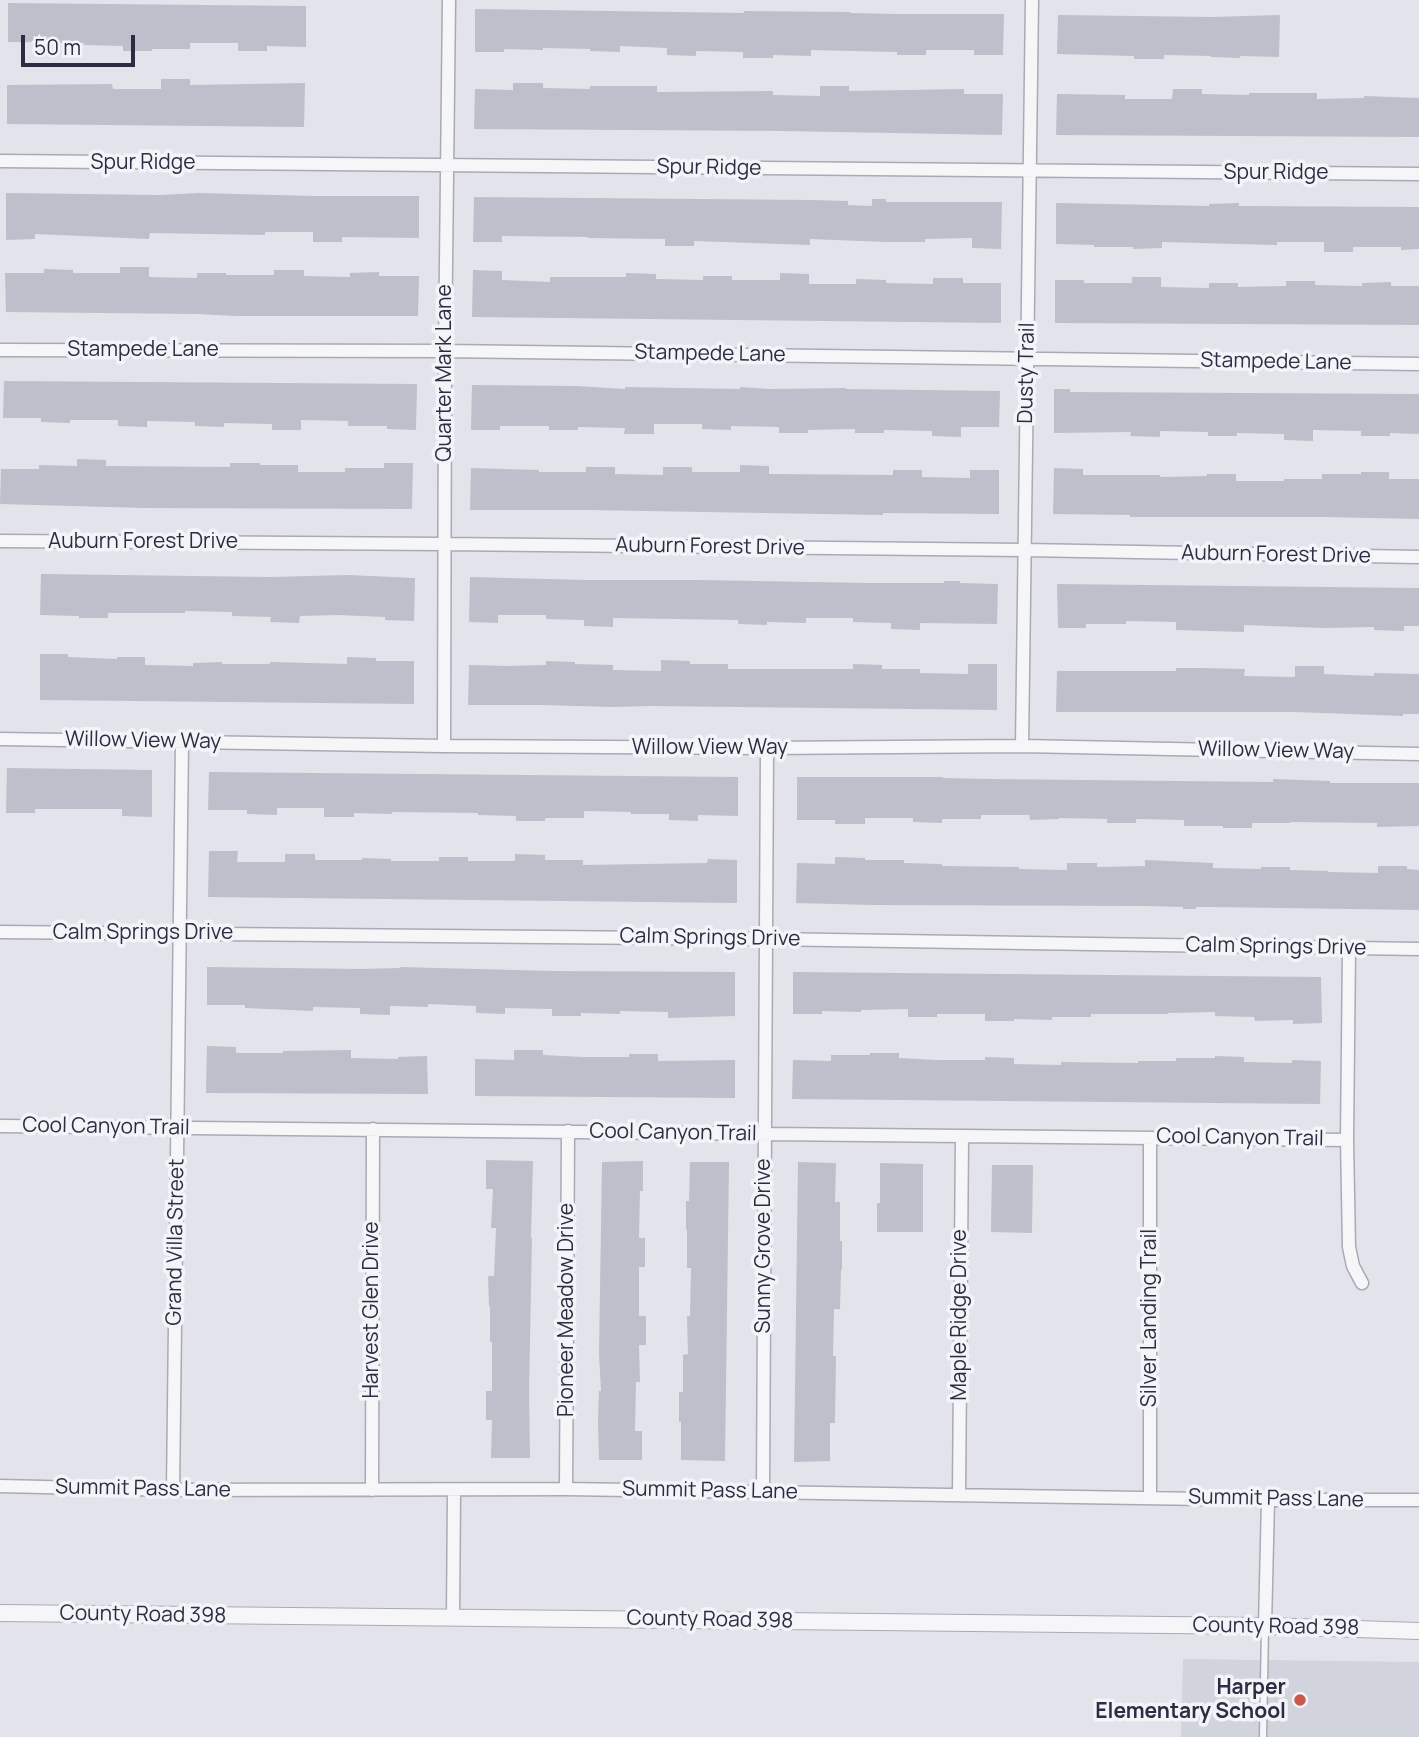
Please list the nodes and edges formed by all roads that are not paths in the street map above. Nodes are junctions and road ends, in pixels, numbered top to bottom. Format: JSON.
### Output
{"nodes":[{"id":1,"x":449,"y":0,"type":"edge"},
{"id":2,"x":1032,"y":0,"type":"edge"},
{"id":3,"x":0,"y":161,"type":"edge"},
{"id":4,"x":447,"y":165,"type":"junction"},
{"id":5,"x":1030,"y":171,"type":"junction"},
{"id":6,"x":1419,"y":174,"type":"edge"},
{"id":7,"x":0,"y":350,"type":"edge"},
{"id":8,"x":445,"y":351,"type":"junction"},
{"id":9,"x":1027,"y":359,"type":"junction"},
{"id":10,"x":1419,"y":363,"type":"edge"},
{"id":11,"x":0,"y":541,"type":"edge"},
{"id":12,"x":444,"y":544,"type":"junction"},
{"id":13,"x":1025,"y":550,"type":"junction"},
{"id":14,"x":1419,"y":557,"type":"edge"},
{"id":15,"x":0,"y":739,"type":"edge"},
{"id":16,"x":182,"y":742,"type":"junction"},
{"id":17,"x":444,"y":746,"type":"junction"},
{"id":18,"x":1022,"y":746,"type":"junction"},
{"id":19,"x":767,"y":748,"type":"junction"},
{"id":20,"x":1419,"y":754,"type":"edge"},
{"id":21,"x":0,"y":932,"type":"edge"},
{"id":22,"x":180,"y":933,"type":"junction"},
{"id":23,"x":766,"y":939,"type":"junction"},
{"id":24,"x":1349,"y":948,"type":"junction"},
{"id":25,"x":1419,"y":949,"type":"edge"},
{"id":26,"x":0,"y":1125,"type":"edge"},
{"id":27,"x":177,"y":1127,"type":"junction"},
{"id":28,"x":373,"y":1129,"type":"junction"},
{"id":29,"x":568,"y":1131,"type":"junction"},
{"id":30,"x":765,"y":1133,"type":"junction"},
{"id":31,"x":962,"y":1136,"type":"junction"},
{"id":32,"x":1150,"y":1138,"type":"junction"},
{"id":33,"x":1347,"y":1140,"type":"junction"},
{"id":34,"x":1362,"y":1283,"type":"dead end"},
{"id":35,"x":0,"y":1486,"type":"edge"},
{"id":36,"x":566,"y":1489,"type":"junction"},
{"id":37,"x":173,"y":1490,"type":"junction"},
{"id":38,"x":372,"y":1490,"type":"junction"},
{"id":39,"x":454,"y":1490,"type":"junction"},
{"id":40,"x":763,"y":1492,"type":"junction"},
{"id":41,"x":959,"y":1495,"type":"junction"},
{"id":42,"x":1150,"y":1497,"type":"junction"},
{"id":43,"x":1268,"y":1500,"type":"junction"},
{"id":44,"x":1419,"y":1500,"type":"edge"},
{"id":45,"x":0,"y":1613,"type":"edge"},
{"id":46,"x":453,"y":1618,"type":"junction"},
{"id":47,"x":1265,"y":1626,"type":"junction"},
{"id":48,"x":1419,"y":1630,"type":"edge"},
{"id":49,"x":1263,"y":1737,"type":"edge"}],
"edges":[{"from":1,"to":4,"type":"street","name":"Quarter Mark Lane"},
{"from":2,"to":5,"type":"street","name":"Dusty Trail"},
{"from":3,"to":4,"type":"street","name":"Spur Ridge"},
{"from":4,"to":5,"type":"street","name":"Spur Ridge"},
{"from":4,"to":8,"type":"street","name":"Quarter Mark Lane"},
{"from":5,"to":6,"type":"street","name":"Spur Ridge"},
{"from":5,"to":9,"type":"street","name":"Dusty Trail"},
{"from":7,"to":8,"type":"street","name":"Stampede Lane"},
{"from":8,"to":9,"type":"street","name":"Stampede Lane"},
{"from":8,"to":12,"type":"street","name":"Quarter Mark Lane"},
{"from":9,"to":10,"type":"street","name":"Stampede Lane"},
{"from":9,"to":13,"type":"street","name":"Dusty Trail"},
{"from":11,"to":12,"type":"street","name":"Auburn Forest Drive"},
{"from":12,"to":13,"type":"street","name":"Auburn Forest Drive"},
{"from":12,"to":17,"type":"street","name":"Quarter Mark Lane"},
{"from":13,"to":14,"type":"street","name":"Auburn Forest Drive"},
{"from":13,"to":18,"type":"street","name":"Dusty Trail"},
{"from":15,"to":16,"type":"street","name":"Willow View Way"},
{"from":16,"to":17,"type":"street","name":"Willow View Way"},
{"from":16,"to":22,"type":"street","name":"Grand Villa Street"},
{"from":17,"to":19,"type":"street","name":"Willow View Way"},
{"from":18,"to":19,"type":"street","name":"Willow View Way"},
{"from":18,"to":20,"type":"street","name":"Willow View Way"},
{"from":19,"to":23,"type":"street","name":"Sunny Grove Drive"},
{"from":21,"to":22,"type":"street","name":"Calm Springs Drive"},
{"from":22,"to":23,"type":"street","name":"Calm Springs Drive"},
{"from":22,"to":27,"type":"street","name":"Grand Villa Street"},
{"from":23,"to":24,"type":"street","name":"Calm Springs Drive"},
{"from":23,"to":30,"type":"street","name":"Sunny Grove Drive"},
{"from":24,"to":25,"type":"street","name":"Calm Springs Drive"},
{"from":24,"to":33,"type":"street"},
{"from":26,"to":27,"type":"street","name":"Cool Canyon Trail"},
{"from":27,"to":28,"type":"street","name":"Cool Canyon Trail"},
{"from":27,"to":37,"type":"street","name":"Grand Villa Street"},
{"from":28,"to":29,"type":"street","name":"Cool Canyon Trail"},
{"from":28,"to":38,"type":"street","name":"Harvest Glen Drive"},
{"from":29,"to":30,"type":"street","name":"Cool Canyon Trail"},
{"from":29,"to":36,"type":"street","name":"Pioneer Meadow Drive"},
{"from":30,"to":31,"type":"street","name":"Cool Canyon Trail"},
{"from":30,"to":40,"type":"street","name":"Sunny Grove Drive"},
{"from":31,"to":32,"type":"street","name":"Cool Canyon Trail"},
{"from":31,"to":41,"type":"street","name":"Maple Ridge Drive"},
{"from":32,"to":33,"type":"street","name":"Cool Canyon Trail"},
{"from":32,"to":42,"type":"street","name":"Silver Landing Trail"},
{"from":33,"to":34,"type":"street"},
{"from":35,"to":37,"type":"street","name":"Summit Pass Lane"},
{"from":36,"to":39,"type":"street","name":"Summit Pass Lane"},
{"from":36,"to":40,"type":"street","name":"Summit Pass Lane"},
{"from":37,"to":38,"type":"street","name":"Summit Pass Lane"},
{"from":38,"to":39,"type":"street","name":"Summit Pass Lane"},
{"from":39,"to":46,"type":"street"},
{"from":40,"to":41,"type":"street","name":"Summit Pass Lane"},
{"from":41,"to":42,"type":"street","name":"Summit Pass Lane"},
{"from":42,"to":43,"type":"street","name":"Summit Pass Lane"},
{"from":43,"to":44,"type":"street","name":"Summit Pass Lane"},
{"from":43,"to":47,"type":"street"},
{"from":45,"to":46,"type":"street","name":"County Road 398"},
{"from":46,"to":47,"type":"street","name":"County Road 398"},
{"from":47,"to":48,"type":"street","name":"County Road 398"},
{"from":47,"to":49,"type":"lane"}]}
